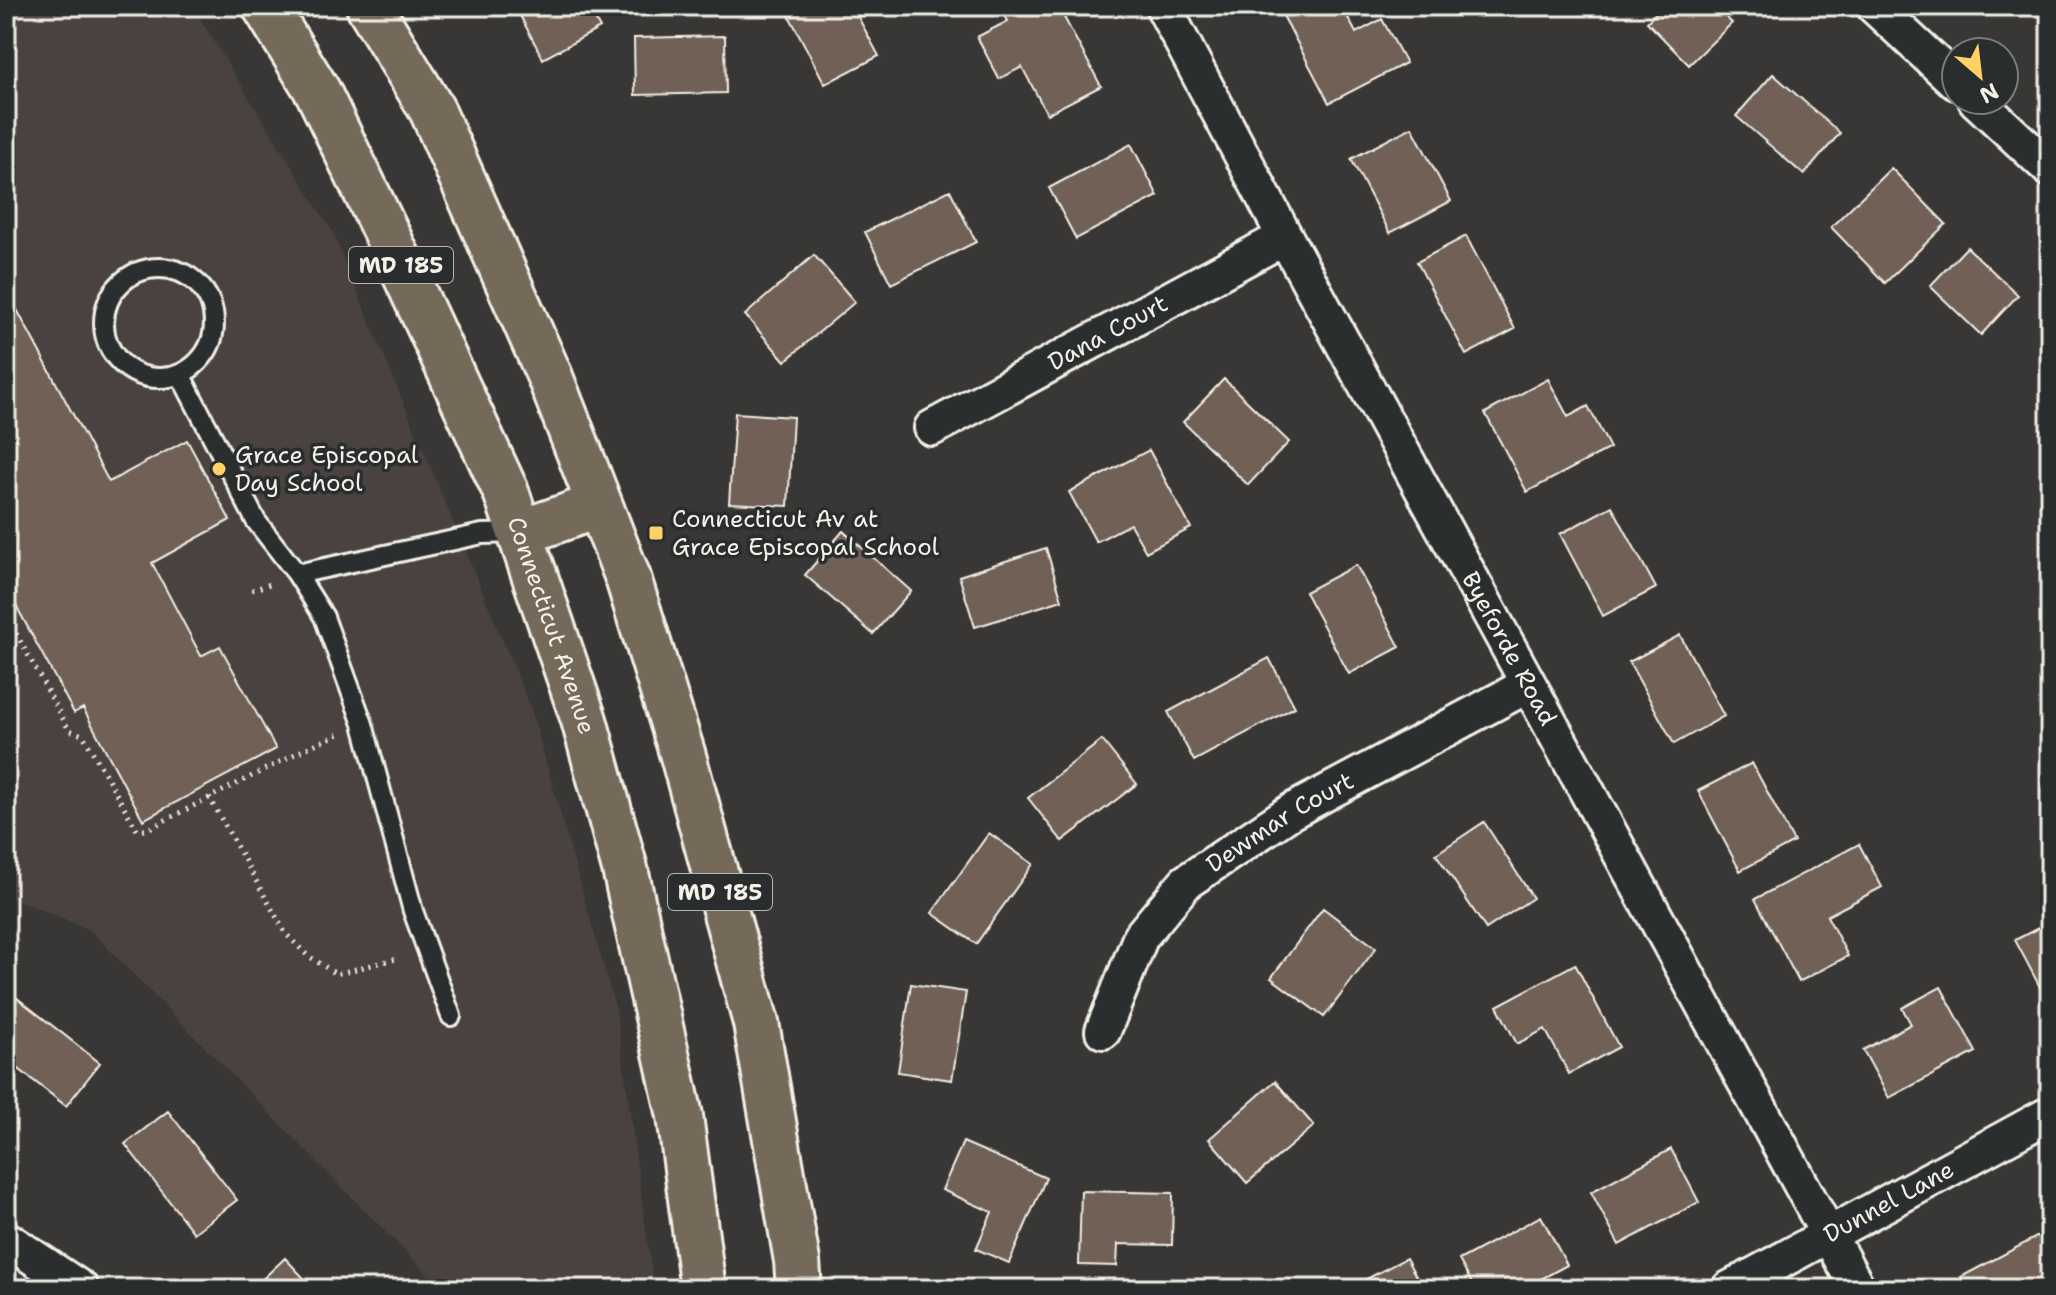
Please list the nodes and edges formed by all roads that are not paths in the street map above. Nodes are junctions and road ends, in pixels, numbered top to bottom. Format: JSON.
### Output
{"nodes":[{"id":1,"x":265,"y":6,"type":"edge"},
{"id":2,"x":369,"y":6,"type":"edge"},
{"id":3,"x":1163,"y":6,"type":"edge"},
{"id":4,"x":1874,"y":6,"type":"edge"},
{"id":5,"x":1940,"y":67,"type":"edge"},
{"id":6,"x":1993,"y":116,"type":"edge"},
{"id":7,"x":2050,"y":169,"type":"edge"},
{"id":8,"x":1285,"y":237,"type":"junction"},
{"id":9,"x":180,"y":374,"type":"junction"},
{"id":10,"x":932,"y":428,"type":"dead end"},
{"id":11,"x":599,"y":505,"type":"junction"},
{"id":12,"x":520,"y":533,"type":"junction"},
{"id":13,"x":297,"y":574,"type":"junction"},
{"id":14,"x":1528,"y":685,"type":"junction"},
{"id":15,"x":451,"y":1016,"type":"dead end"},
{"id":16,"x":1103,"y":1031,"type":"dead end"},
{"id":17,"x":2050,"y":1114,"type":"edge"},
{"id":18,"x":1829,"y":1235,"type":"junction"},
{"id":19,"x":6,"y":1239,"type":"edge"},
{"id":20,"x":81,"y":1289,"type":"edge"},
{"id":21,"x":703,"y":1289,"type":"edge"},
{"id":22,"x":799,"y":1289,"type":"edge"},
{"id":23,"x":1729,"y":1289,"type":"edge"},
{"id":24,"x":1858,"y":1289,"type":"edge"}],
"edges":[{"from":1,"to":12,"type":"main road","name":"Connecticut Avenue","number":"MD 185"},
{"from":2,"to":11,"type":"main road","number":"MD 185"},
{"from":3,"to":8,"type":"street","name":"Byeforde Road"},
{"from":4,"to":5,"type":"street"},
{"from":6,"to":7,"type":"street"},
{"from":8,"to":10,"type":"street","name":"Dana Court"},
{"from":8,"to":14,"type":"street","name":"Byeforde Road"},
{"from":9,"to":9,"type":"lane"},
{"from":9,"to":13,"type":"lane"},
{"from":11,"to":12,"type":"main road"},
{"from":11,"to":22,"type":"main road","number":"MD 185"},
{"from":12,"to":13,"type":"lane"},
{"from":12,"to":21,"type":"main road","name":"Connecticut Avenue","number":"MD 185"},
{"from":13,"to":15,"type":"lane"},
{"from":14,"to":16,"type":"street","name":"Dewmar Court"},
{"from":14,"to":18,"type":"street","name":"Byeforde Road"},
{"from":17,"to":18,"type":"street","name":"Dunnel Lane"},
{"from":18,"to":23,"type":"street","name":"Dunnel Lane"},
{"from":18,"to":24,"type":"street","name":"Byeforde Road"},
{"from":19,"to":20,"type":"street"}]}
